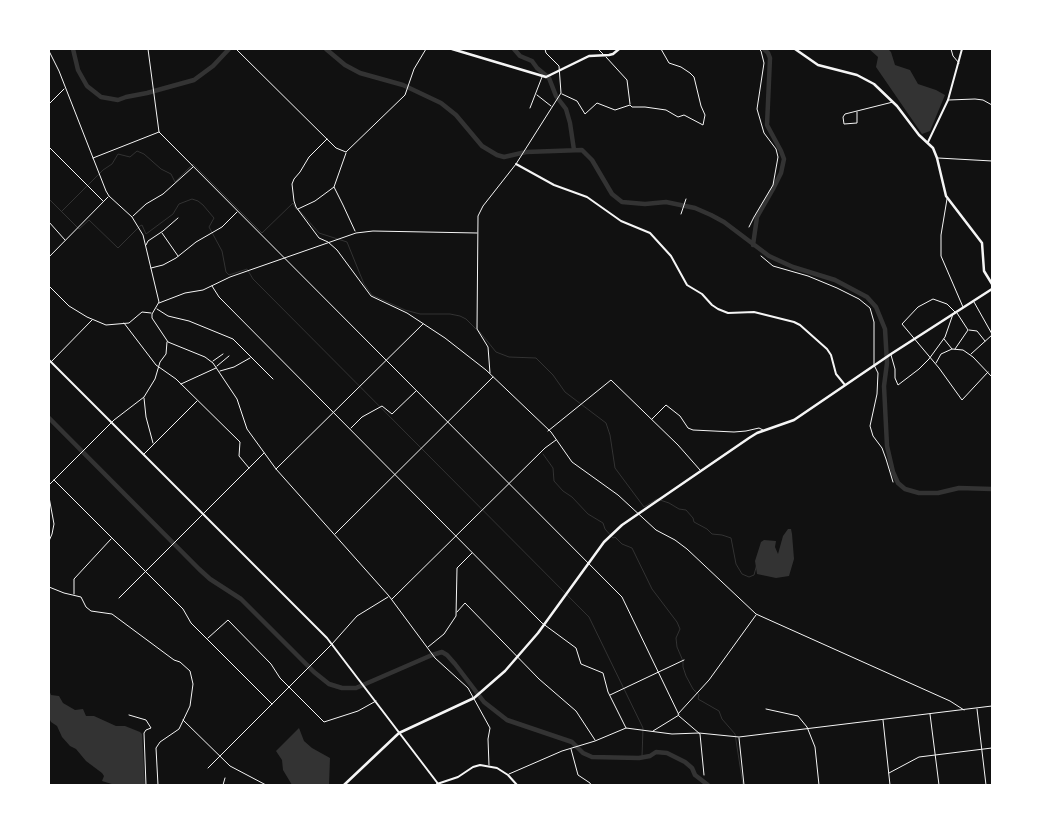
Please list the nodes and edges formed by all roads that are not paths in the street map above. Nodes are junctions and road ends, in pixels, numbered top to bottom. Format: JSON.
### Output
{"nodes":[{"id":1,"x":148,"y":49,"type":"edge"},
{"id":2,"x":236,"y":49,"type":"edge"},
{"id":3,"x":426,"y":49,"type":"edge"},
{"id":4,"x":452,"y":49,"type":"edge"},
{"id":5,"x":545,"y":49,"type":"edge"},
{"id":6,"x":598,"y":49,"type":"edge"},
{"id":7,"x":619,"y":49,"type":"edge"},
{"id":8,"x":661,"y":49,"type":"edge"},
{"id":9,"x":759,"y":49,"type":"edge"},
{"id":10,"x":795,"y":49,"type":"edge"},
{"id":11,"x":951,"y":49,"type":"edge"},
{"id":12,"x":962,"y":49,"type":"edge"},
{"id":13,"x":49,"y":51,"type":"edge"},
{"id":14,"x":604,"y":55,"type":"junction"},
{"id":15,"x":959,"y":62,"type":"junction"},
{"id":16,"x":560,"y":71,"type":"junction"},
{"id":17,"x":543,"y":76,"type":"junction"},
{"id":18,"x":65,"y":89,"type":"junction"},
{"id":19,"x":560,"y":94,"type":"junction"},
{"id":20,"x":536,"y":95,"type":"junction"},
{"id":21,"x":948,"y":100,"type":"junction"},
{"id":22,"x":894,"y":102,"type":"junction"},
{"id":23,"x":49,"y":104,"type":"edge"},
{"id":24,"x":630,"y":105,"type":"junction"},
{"id":25,"x":992,"y":105,"type":"edge"},
{"id":26,"x":552,"y":107,"type":"junction"},
{"id":27,"x":530,"y":108,"type":"dead end"},
{"id":28,"x":857,"y":112,"type":"junction"},
{"id":29,"x":159,"y":132,"type":"junction"},
{"id":30,"x":327,"y":140,"type":"junction"},
{"id":31,"x":928,"y":142,"type":"junction"},
{"id":32,"x":49,"y":147,"type":"edge"},
{"id":33,"x":346,"y":152,"type":"junction"},
{"id":34,"x":93,"y":158,"type":"junction"},
{"id":35,"x":937,"y":158,"type":"junction"},
{"id":36,"x":992,"y":161,"type":"edge"},
{"id":37,"x":516,"y":164,"type":"junction"},
{"id":38,"x":193,"y":166,"type":"junction"},
{"id":39,"x":334,"y":187,"type":"junction"},
{"id":40,"x":109,"y":196,"type":"junction"},
{"id":41,"x":947,"y":198,"type":"junction"},
{"id":42,"x":686,"y":199,"type":"dead end"},
{"id":43,"x":103,"y":202,"type":"junction"},
{"id":44,"x":298,"y":209,"type":"junction"},
{"id":45,"x":238,"y":211,"type":"junction"},
{"id":46,"x":681,"y":214,"type":"dead end"},
{"id":47,"x":132,"y":217,"type":"junction"},
{"id":48,"x":178,"y":218,"type":"dead end"},
{"id":49,"x":49,"y":222,"type":"edge"},
{"id":50,"x":749,"y":227,"type":"dead end"},
{"id":51,"x":162,"y":232,"type":"junction"},
{"id":52,"x":356,"y":233,"type":"junction"},
{"id":53,"x":478,"y":233,"type":"junction"},
{"id":54,"x":66,"y":240,"type":"junction"},
{"id":55,"x":328,"y":242,"type":"junction"},
{"id":56,"x":146,"y":246,"type":"junction"},
{"id":57,"x":178,"y":256,"type":"junction"},
{"id":58,"x":761,"y":256,"type":"dead end"},
{"id":59,"x":49,"y":257,"type":"edge"},
{"id":60,"x":284,"y":257,"type":"junction"},
{"id":61,"x":151,"y":268,"type":"junction"},
{"id":62,"x":992,"y":284,"type":"edge"},
{"id":63,"x":49,"y":286,"type":"edge"},
{"id":64,"x":212,"y":286,"type":"junction"},
{"id":65,"x":992,"y":289,"type":"edge"},
{"id":66,"x":973,"y":302,"type":"junction"},
{"id":67,"x":159,"y":304,"type":"junction"},
{"id":68,"x":963,"y":308,"type":"junction"},
{"id":69,"x":156,"y":309,"type":"junction"},
{"id":70,"x":955,"y":313,"type":"junction"},
{"id":71,"x":152,"y":314,"type":"junction"},
{"id":72,"x":92,"y":319,"type":"junction"},
{"id":73,"x":124,"y":323,"type":"junction"},
{"id":74,"x":423,"y":324,"type":"junction"},
{"id":75,"x":968,"y":330,"type":"junction"},
{"id":76,"x":992,"y":334,"type":"edge"},
{"id":77,"x":914,"y":339,"type":"junction"},
{"id":78,"x":944,"y":339,"type":"junction"},
{"id":79,"x":985,"y":341,"type":"junction"},
{"id":80,"x":167,"y":342,"type":"junction"},
{"id":81,"x":952,"y":349,"type":"junction"},
{"id":82,"x":955,"y":350,"type":"junction"},
{"id":83,"x":223,"y":354,"type":"dead end"},
{"id":84,"x":891,"y":354,"type":"junction"},
{"id":85,"x":970,"y":354,"type":"junction"},
{"id":86,"x":229,"y":356,"type":"dead end"},
{"id":87,"x":250,"y":357,"type":"junction"},
{"id":88,"x":929,"y":358,"type":"junction"},
{"id":89,"x":386,"y":360,"type":"junction"},
{"id":90,"x":50,"y":361,"type":"edge"},
{"id":91,"x":212,"y":362,"type":"junction"},
{"id":92,"x":936,"y":364,"type":"junction"},
{"id":93,"x":875,"y":365,"type":"junction"},
{"id":94,"x":217,"y":367,"type":"junction"},
{"id":95,"x":159,"y":368,"type":"junction"},
{"id":96,"x":219,"y":372,"type":"junction"},
{"id":97,"x":988,"y":372,"type":"junction"},
{"id":98,"x":490,"y":374,"type":"junction"},
{"id":99,"x":493,"y":377,"type":"junction"},
{"id":100,"x":992,"y":377,"type":"edge"},
{"id":101,"x":273,"y":379,"type":"dead end"},
{"id":102,"x":181,"y":384,"type":"junction"},
{"id":103,"x":845,"y":385,"type":"junction"},
{"id":104,"x":417,"y":390,"type":"junction"},
{"id":105,"x":144,"y":397,"type":"junction"},
{"id":106,"x":197,"y":400,"type":"junction"},
{"id":107,"x":334,"y":413,"type":"junction"},
{"id":108,"x":651,"y":419,"type":"junction"},
{"id":109,"x":112,"y":422,"type":"junction"},
{"id":110,"x":448,"y":422,"type":"junction"},
{"id":111,"x":350,"y":429,"type":"junction"},
{"id":112,"x":548,"y":430,"type":"junction"},
{"id":113,"x":764,"y":431,"type":"junction"},
{"id":114,"x":556,"y":440,"type":"junction"},
{"id":115,"x":154,"y":444,"type":"junction"},
{"id":116,"x":264,"y":452,"type":"junction"},
{"id":117,"x":144,"y":454,"type":"junction"},
{"id":118,"x":249,"y":468,"type":"junction"},
{"id":119,"x":276,"y":469,"type":"junction"},
{"id":120,"x":701,"y":470,"type":"junction"},
{"id":121,"x":395,"y":474,"type":"junction"},
{"id":122,"x":54,"y":480,"type":"junction"},
{"id":123,"x":892,"y":482,"type":"dead end"},
{"id":124,"x":509,"y":484,"type":"junction"},
{"id":125,"x":49,"y":485,"type":"edge"},
{"id":126,"x":49,"y":498,"type":"edge"},
{"id":127,"x":203,"y":514,"type":"junction"},
{"id":128,"x":639,"y":514,"type":"junction"},
{"id":129,"x":335,"y":534,"type":"junction"},
{"id":130,"x":456,"y":536,"type":"junction"},
{"id":131,"x":112,"y":538,"type":"junction"},
{"id":132,"x":49,"y":541,"type":"edge"},
{"id":133,"x":472,"y":553,"type":"junction"},
{"id":134,"x":588,"y":563,"type":"junction"},
{"id":135,"x":145,"y":572,"type":"junction"},
{"id":136,"x":49,"y":587,"type":"edge"},
{"id":137,"x":73,"y":595,"type":"junction"},
{"id":138,"x":389,"y":596,"type":"junction"},
{"id":139,"x":118,"y":598,"type":"dead end"},
{"id":140,"x":392,"y":600,"type":"junction"},
{"id":141,"x":457,"y":612,"type":"junction"},
{"id":142,"x":756,"y":614,"type":"junction"},
{"id":143,"x":544,"y":624,"type":"junction"},
{"id":144,"x":208,"y":639,"type":"junction"},
{"id":145,"x":332,"y":644,"type":"junction"},
{"id":146,"x":428,"y":648,"type":"junction"},
{"id":147,"x":518,"y":658,"type":"junction"},
{"id":148,"x":684,"y":660,"type":"dead end"},
{"id":149,"x":658,"y":672,"type":"junction"},
{"id":150,"x":289,"y":687,"type":"junction"},
{"id":151,"x":609,"y":696,"type":"junction"},
{"id":152,"x":475,"y":697,"type":"junction"},
{"id":153,"x":376,"y":701,"type":"junction"},
{"id":154,"x":272,"y":704,"type":"junction"},
{"id":155,"x":992,"y":706,"type":"edge"},
{"id":156,"x":766,"y":708,"type":"dead end"},
{"id":157,"x":976,"y":708,"type":"junction"},
{"id":158,"x":964,"y":710,"type":"junction"},
{"id":159,"x":930,"y":714,"type":"junction"},
{"id":160,"x":128,"y":715,"type":"dead end"},
{"id":161,"x":678,"y":715,"type":"junction"},
{"id":162,"x":183,"y":719,"type":"junction"},
{"id":163,"x":883,"y":720,"type":"junction"},
{"id":164,"x":626,"y":728,"type":"junction"},
{"id":165,"x":808,"y":729,"type":"junction"},
{"id":166,"x":653,"y":731,"type":"junction"},
{"id":167,"x":399,"y":733,"type":"junction"},
{"id":168,"x":699,"y":733,"type":"junction"},
{"id":169,"x":738,"y":738,"type":"junction"},
{"id":170,"x":595,"y":741,"type":"junction"},
{"id":171,"x":992,"y":748,"type":"edge"},
{"id":172,"x":571,"y":749,"type":"junction"},
{"id":173,"x":982,"y":749,"type":"junction"},
{"id":174,"x":935,"y":755,"type":"junction"},
{"id":175,"x":220,"y":756,"type":"junction"},
{"id":176,"x":489,"y":765,"type":"junction"},
{"id":177,"x":208,"y":768,"type":"dead end"},
{"id":178,"x":889,"y":773,"type":"junction"},
{"id":179,"x":508,"y":775,"type":"junction"},
{"id":180,"x":704,"y":775,"type":"dead end"},
{"id":181,"x":225,"y":778,"type":"dead end"},
{"id":182,"x":438,"y":784,"type":"edge"},
{"id":183,"x":146,"y":785,"type":"edge"},
{"id":184,"x":158,"y":785,"type":"edge"},
{"id":185,"x":223,"y":785,"type":"edge"},
{"id":186,"x":266,"y":785,"type":"edge"},
{"id":187,"x":344,"y":785,"type":"edge"},
{"id":188,"x":517,"y":785,"type":"edge"},
{"id":189,"x":591,"y":785,"type":"edge"},
{"id":190,"x":744,"y":785,"type":"edge"},
{"id":191,"x":820,"y":785,"type":"edge"},
{"id":192,"x":890,"y":785,"type":"edge"},
{"id":193,"x":939,"y":785,"type":"edge"},
{"id":194,"x":986,"y":785,"type":"edge"}],
"edges":[{"from":1,"to":29,"type":"street"},
{"from":2,"to":30,"type":"street"},
{"from":3,"to":33,"type":"street"},
{"from":4,"to":17,"type":"main road"},
{"from":5,"to":16,"type":"street"},
{"from":6,"to":14,"type":"street"},
{"from":7,"to":14,"type":"main road"},
{"from":8,"to":24,"type":"street"},
{"from":9,"to":50,"type":"street"},
{"from":10,"to":22,"type":"main road"},
{"from":11,"to":15,"type":"street"},
{"from":12,"to":15,"type":"street"},
{"from":13,"to":18,"type":"street"},
{"from":14,"to":16,"type":"main road"},
{"from":14,"to":24,"type":"street"},
{"from":15,"to":21,"type":"street"},
{"from":16,"to":17,"type":"main road"},
{"from":16,"to":19,"type":"street"},
{"from":17,"to":20,"type":"street"},
{"from":18,"to":23,"type":"street"},
{"from":18,"to":34,"type":"street"},
{"from":19,"to":24,"type":"street"},
{"from":19,"to":26,"type":"street"},
{"from":20,"to":26,"type":"street"},
{"from":20,"to":27,"type":"street"},
{"from":21,"to":25,"type":"street"},
{"from":21,"to":31,"type":"street"},
{"from":22,"to":28,"type":"street"},
{"from":22,"to":31,"type":"main road"},
{"from":26,"to":37,"type":"street"},
{"from":28,"to":28,"type":"street"},
{"from":29,"to":34,"type":"street"},
{"from":29,"to":38,"type":"street"},
{"from":30,"to":33,"type":"street"},
{"from":30,"to":44,"type":"street"},
{"from":31,"to":35,"type":"main road"},
{"from":32,"to":43,"type":"street"},
{"from":33,"to":39,"type":"street"},
{"from":34,"to":40,"type":"street"},
{"from":35,"to":36,"type":"street"},
{"from":35,"to":41,"type":"main road"},
{"from":37,"to":53,"type":"street"},
{"from":37,"to":103,"type":"street"},
{"from":38,"to":45,"type":"street"},
{"from":38,"to":47,"type":"street"},
{"from":39,"to":44,"type":"street"},
{"from":39,"to":52,"type":"street"},
{"from":40,"to":43,"type":"street"},
{"from":40,"to":47,"type":"street"},
{"from":41,"to":62,"type":"main road"},
{"from":41,"to":68,"type":"street"},
{"from":42,"to":46,"type":"street"},
{"from":43,"to":54,"type":"street"},
{"from":44,"to":55,"type":"street"},
{"from":45,"to":57,"type":"street"},
{"from":45,"to":60,"type":"street"},
{"from":47,"to":56,"type":"street"},
{"from":48,"to":51,"type":"street"},
{"from":49,"to":54,"type":"street"},
{"from":51,"to":56,"type":"street"},
{"from":51,"to":57,"type":"street"},
{"from":52,"to":53,"type":"street"},
{"from":52,"to":55,"type":"street"},
{"from":53,"to":98,"type":"street"},
{"from":54,"to":59,"type":"street"},
{"from":55,"to":60,"type":"street"},
{"from":55,"to":74,"type":"street"},
{"from":56,"to":61,"type":"street"},
{"from":57,"to":61,"type":"street"},
{"from":58,"to":93,"type":"street"},
{"from":60,"to":64,"type":"street"},
{"from":60,"to":89,"type":"street"},
{"from":61,"to":67,"type":"street"},
{"from":63,"to":72,"type":"street"},
{"from":64,"to":67,"type":"street"},
{"from":64,"to":107,"type":"street"},
{"from":65,"to":66,"type":"main road"},
{"from":66,"to":68,"type":"main road"},
{"from":66,"to":76,"type":"street"},
{"from":67,"to":69,"type":"street"},
{"from":68,"to":70,"type":"main road"},
{"from":69,"to":71,"type":"street"},
{"from":69,"to":87,"type":"street"},
{"from":70,"to":75,"type":"street"},
{"from":70,"to":77,"type":"main road"},
{"from":70,"to":77,"type":"street"},
{"from":70,"to":78,"type":"street"},
{"from":71,"to":73,"type":"street"},
{"from":71,"to":80,"type":"street"},
{"from":72,"to":73,"type":"street"},
{"from":72,"to":90,"type":"street"},
{"from":73,"to":95,"type":"street"},
{"from":74,"to":89,"type":"street"},
{"from":74,"to":98,"type":"street"},
{"from":75,"to":79,"type":"street"},
{"from":75,"to":82,"type":"street"},
{"from":76,"to":79,"type":"street"},
{"from":77,"to":84,"type":"main road"},
{"from":77,"to":88,"type":"street"},
{"from":78,"to":81,"type":"street"},
{"from":78,"to":88,"type":"street"},
{"from":79,"to":85,"type":"street"},
{"from":80,"to":91,"type":"street"},
{"from":80,"to":95,"type":"street"},
{"from":81,"to":82,"type":"street"},
{"from":81,"to":92,"type":"street"},
{"from":82,"to":85,"type":"street"},
{"from":83,"to":91,"type":"street"},
{"from":84,"to":88,"type":"street"},
{"from":84,"to":93,"type":"main road"},
{"from":85,"to":97,"type":"street"},
{"from":86,"to":94,"type":"street"},
{"from":87,"to":96,"type":"street"},
{"from":87,"to":101,"type":"street"},
{"from":88,"to":92,"type":"street"},
{"from":89,"to":104,"type":"street"},
{"from":89,"to":107,"type":"street"},
{"from":90,"to":109,"type":"street"},
{"from":91,"to":94,"type":"street"},
{"from":92,"to":97,"type":"street"},
{"from":93,"to":103,"type":"main road"},
{"from":93,"to":123,"type":"street"},
{"from":94,"to":96,"type":"street"},
{"from":94,"to":102,"type":"street"},
{"from":95,"to":102,"type":"street"},
{"from":95,"to":105,"type":"street"},
{"from":96,"to":116,"type":"street"},
{"from":97,"to":100,"type":"street"},
{"from":98,"to":99,"type":"street"},
{"from":99,"to":110,"type":"street"},
{"from":99,"to":112,"type":"street"},
{"from":102,"to":106,"type":"street"},
{"from":103,"to":113,"type":"main road"},
{"from":104,"to":110,"type":"street"},
{"from":104,"to":111,"type":"street"},
{"from":105,"to":109,"type":"street"},
{"from":105,"to":115,"type":"street"},
{"from":106,"to":115,"type":"street"},
{"from":106,"to":118,"type":"street"},
{"from":107,"to":111,"type":"street"},
{"from":107,"to":119,"type":"street"},
{"from":108,"to":112,"type":"street"},
{"from":108,"to":113,"type":"street"},
{"from":108,"to":120,"type":"street"},
{"from":109,"to":117,"type":"street"},
{"from":109,"to":122,"type":"street"},
{"from":110,"to":121,"type":"street"},
{"from":110,"to":124,"type":"street"},
{"from":111,"to":121,"type":"street"},
{"from":112,"to":114,"type":"street"},
{"from":113,"to":120,"type":"main road"},
{"from":114,"to":124,"type":"street"},
{"from":114,"to":128,"type":"street"},
{"from":115,"to":117,"type":"street"},
{"from":116,"to":118,"type":"street"},
{"from":116,"to":119,"type":"street"},
{"from":117,"to":127,"type":"street"},
{"from":118,"to":127,"type":"street"},
{"from":119,"to":129,"type":"street"},
{"from":120,"to":128,"type":"main road"},
{"from":121,"to":129,"type":"street"},
{"from":121,"to":130,"type":"street"},
{"from":122,"to":125,"type":"street"},
{"from":122,"to":131,"type":"street"},
{"from":124,"to":130,"type":"street"},
{"from":124,"to":134,"type":"street"},
{"from":126,"to":132,"type":"street"},
{"from":127,"to":135,"type":"street"},
{"from":127,"to":145,"type":"street"},
{"from":128,"to":134,"type":"main road"},
{"from":128,"to":142,"type":"street"},
{"from":129,"to":138,"type":"street"},
{"from":130,"to":133,"type":"street"},
{"from":130,"to":140,"type":"street"},
{"from":131,"to":135,"type":"street"},
{"from":131,"to":137,"type":"street"},
{"from":133,"to":141,"type":"street"},
{"from":133,"to":143,"type":"street"},
{"from":134,"to":143,"type":"main road"},
{"from":134,"to":149,"type":"street"},
{"from":135,"to":139,"type":"street"},
{"from":135,"to":144,"type":"street"},
{"from":136,"to":137,"type":"street"},
{"from":137,"to":162,"type":"street"},
{"from":138,"to":140,"type":"street"},
{"from":138,"to":145,"type":"street"},
{"from":140,"to":146,"type":"street"},
{"from":141,"to":146,"type":"street"},
{"from":141,"to":147,"type":"street"},
{"from":142,"to":158,"type":"street"},
{"from":142,"to":161,"type":"street"},
{"from":143,"to":147,"type":"main road"},
{"from":143,"to":151,"type":"street"},
{"from":144,"to":150,"type":"street"},
{"from":144,"to":154,"type":"street"},
{"from":145,"to":150,"type":"street"},
{"from":145,"to":153,"type":"street"},
{"from":146,"to":152,"type":"street"},
{"from":147,"to":152,"type":"main road"},
{"from":147,"to":170,"type":"street"},
{"from":148,"to":149,"type":"street"},
{"from":149,"to":151,"type":"street"},
{"from":149,"to":161,"type":"street"},
{"from":150,"to":153,"type":"street"},
{"from":150,"to":154,"type":"street"},
{"from":151,"to":164,"type":"street"},
{"from":152,"to":167,"type":"main road"},
{"from":152,"to":176,"type":"street"},
{"from":153,"to":167,"type":"street"},
{"from":154,"to":175,"type":"street"},
{"from":155,"to":157,"type":"street"},
{"from":156,"to":165,"type":"street"},
{"from":157,"to":158,"type":"street"},
{"from":157,"to":173,"type":"street"},
{"from":158,"to":159,"type":"street"},
{"from":159,"to":163,"type":"street"},
{"from":159,"to":174,"type":"street"},
{"from":160,"to":183,"type":"street"},
{"from":161,"to":166,"type":"street"},
{"from":161,"to":168,"type":"street"},
{"from":162,"to":175,"type":"street"},
{"from":162,"to":184,"type":"street"},
{"from":163,"to":165,"type":"street"},
{"from":163,"to":178,"type":"street"},
{"from":164,"to":166,"type":"street"},
{"from":164,"to":170,"type":"street"},
{"from":165,"to":169,"type":"street"},
{"from":165,"to":191,"type":"street"},
{"from":166,"to":168,"type":"street"},
{"from":167,"to":182,"type":"street"},
{"from":167,"to":187,"type":"main road"},
{"from":168,"to":169,"type":"street"},
{"from":168,"to":180,"type":"street"},
{"from":169,"to":190,"type":"street"},
{"from":170,"to":172,"type":"street"},
{"from":171,"to":173,"type":"street"},
{"from":172,"to":179,"type":"street"},
{"from":172,"to":189,"type":"street"},
{"from":173,"to":174,"type":"street"},
{"from":173,"to":194,"type":"street"},
{"from":174,"to":178,"type":"street"},
{"from":174,"to":193,"type":"street"},
{"from":175,"to":177,"type":"street"},
{"from":175,"to":186,"type":"street"},
{"from":176,"to":179,"type":"street"},
{"from":176,"to":182,"type":"street"},
{"from":178,"to":192,"type":"street"},
{"from":179,"to":188,"type":"street"},
{"from":181,"to":185,"type":"street"}]}
